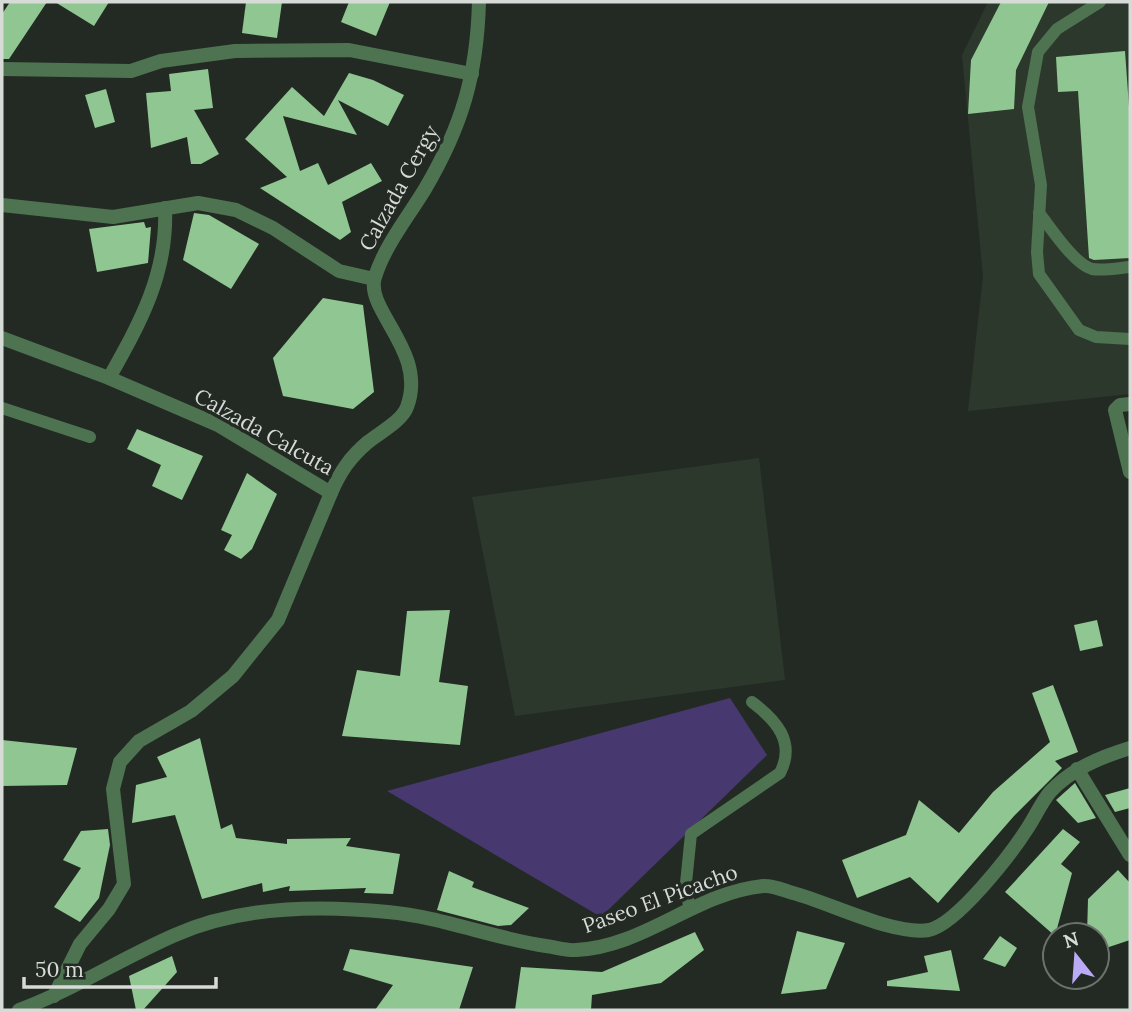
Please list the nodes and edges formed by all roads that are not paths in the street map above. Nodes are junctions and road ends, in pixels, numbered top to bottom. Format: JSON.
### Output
{"nodes":[{"id":1,"x":479,"y":2,"type":"edge"},
{"id":2,"x":1100,"y":2,"type":"edge"},
{"id":3,"x":2,"y":69,"type":"edge"},
{"id":4,"x":472,"y":74,"type":"junction"},
{"id":5,"x":2,"y":205,"type":"edge"},
{"id":6,"x":165,"y":208,"type":"junction"},
{"id":7,"x":1039,"y":213,"type":"junction"},
{"id":8,"x":1130,"y":267,"type":"edge"},
{"id":9,"x":373,"y":279,"type":"junction"},
{"id":10,"x":2,"y":338,"type":"edge"},
{"id":11,"x":1130,"y":339,"type":"edge"},
{"id":12,"x":109,"y":378,"type":"junction"},
{"id":13,"x":1130,"y":404,"type":"edge"},
{"id":14,"x":2,"y":408,"type":"edge"},
{"id":15,"x":90,"y":437,"type":"dead end"},
{"id":16,"x":1130,"y":471,"type":"edge"},
{"id":17,"x":331,"y":493,"type":"junction"},
{"id":18,"x":752,"y":702,"type":"dead end"},
{"id":19,"x":1130,"y":748,"type":"edge"},
{"id":20,"x":1077,"y":769,"type":"junction"},
{"id":21,"x":1130,"y":855,"type":"edge"},
{"id":22,"x":688,"y":907,"type":"junction"},
{"id":23,"x":54,"y":996,"type":"junction"},
{"id":24,"x":20,"y":1010,"type":"edge"}],
"edges":[{"from":1,"to":4,"type":"street","name":"Calzada Cergy"},
{"from":2,"to":7,"type":"lane"},
{"from":3,"to":4,"type":"street"},
{"from":4,"to":9,"type":"street","name":"Calzada Cergy"},
{"from":5,"to":6,"type":"street"},
{"from":6,"to":9,"type":"street"},
{"from":6,"to":12,"type":"street"},
{"from":7,"to":8,"type":"lane"},
{"from":7,"to":11,"type":"lane"},
{"from":9,"to":17,"type":"street","name":"Calzada Cergy"},
{"from":10,"to":12,"type":"street","name":"Calzada Calcuta"},
{"from":12,"to":17,"type":"street","name":"Calzada Calcuta"},
{"from":13,"to":16,"type":"street"},
{"from":14,"to":15,"type":"lane"},
{"from":17,"to":23,"type":"street","name":"Calzada Calcuta"},
{"from":18,"to":22,"type":"lane"},
{"from":19,"to":20,"type":"street","name":"Paseo El Picacho"},
{"from":20,"to":21,"type":"street"},
{"from":20,"to":22,"type":"street","name":"Paseo El Picacho"},
{"from":22,"to":23,"type":"street","name":"Paseo El Picacho"},
{"from":23,"to":24,"type":"street","name":"Paseo El Picacho"}]}
